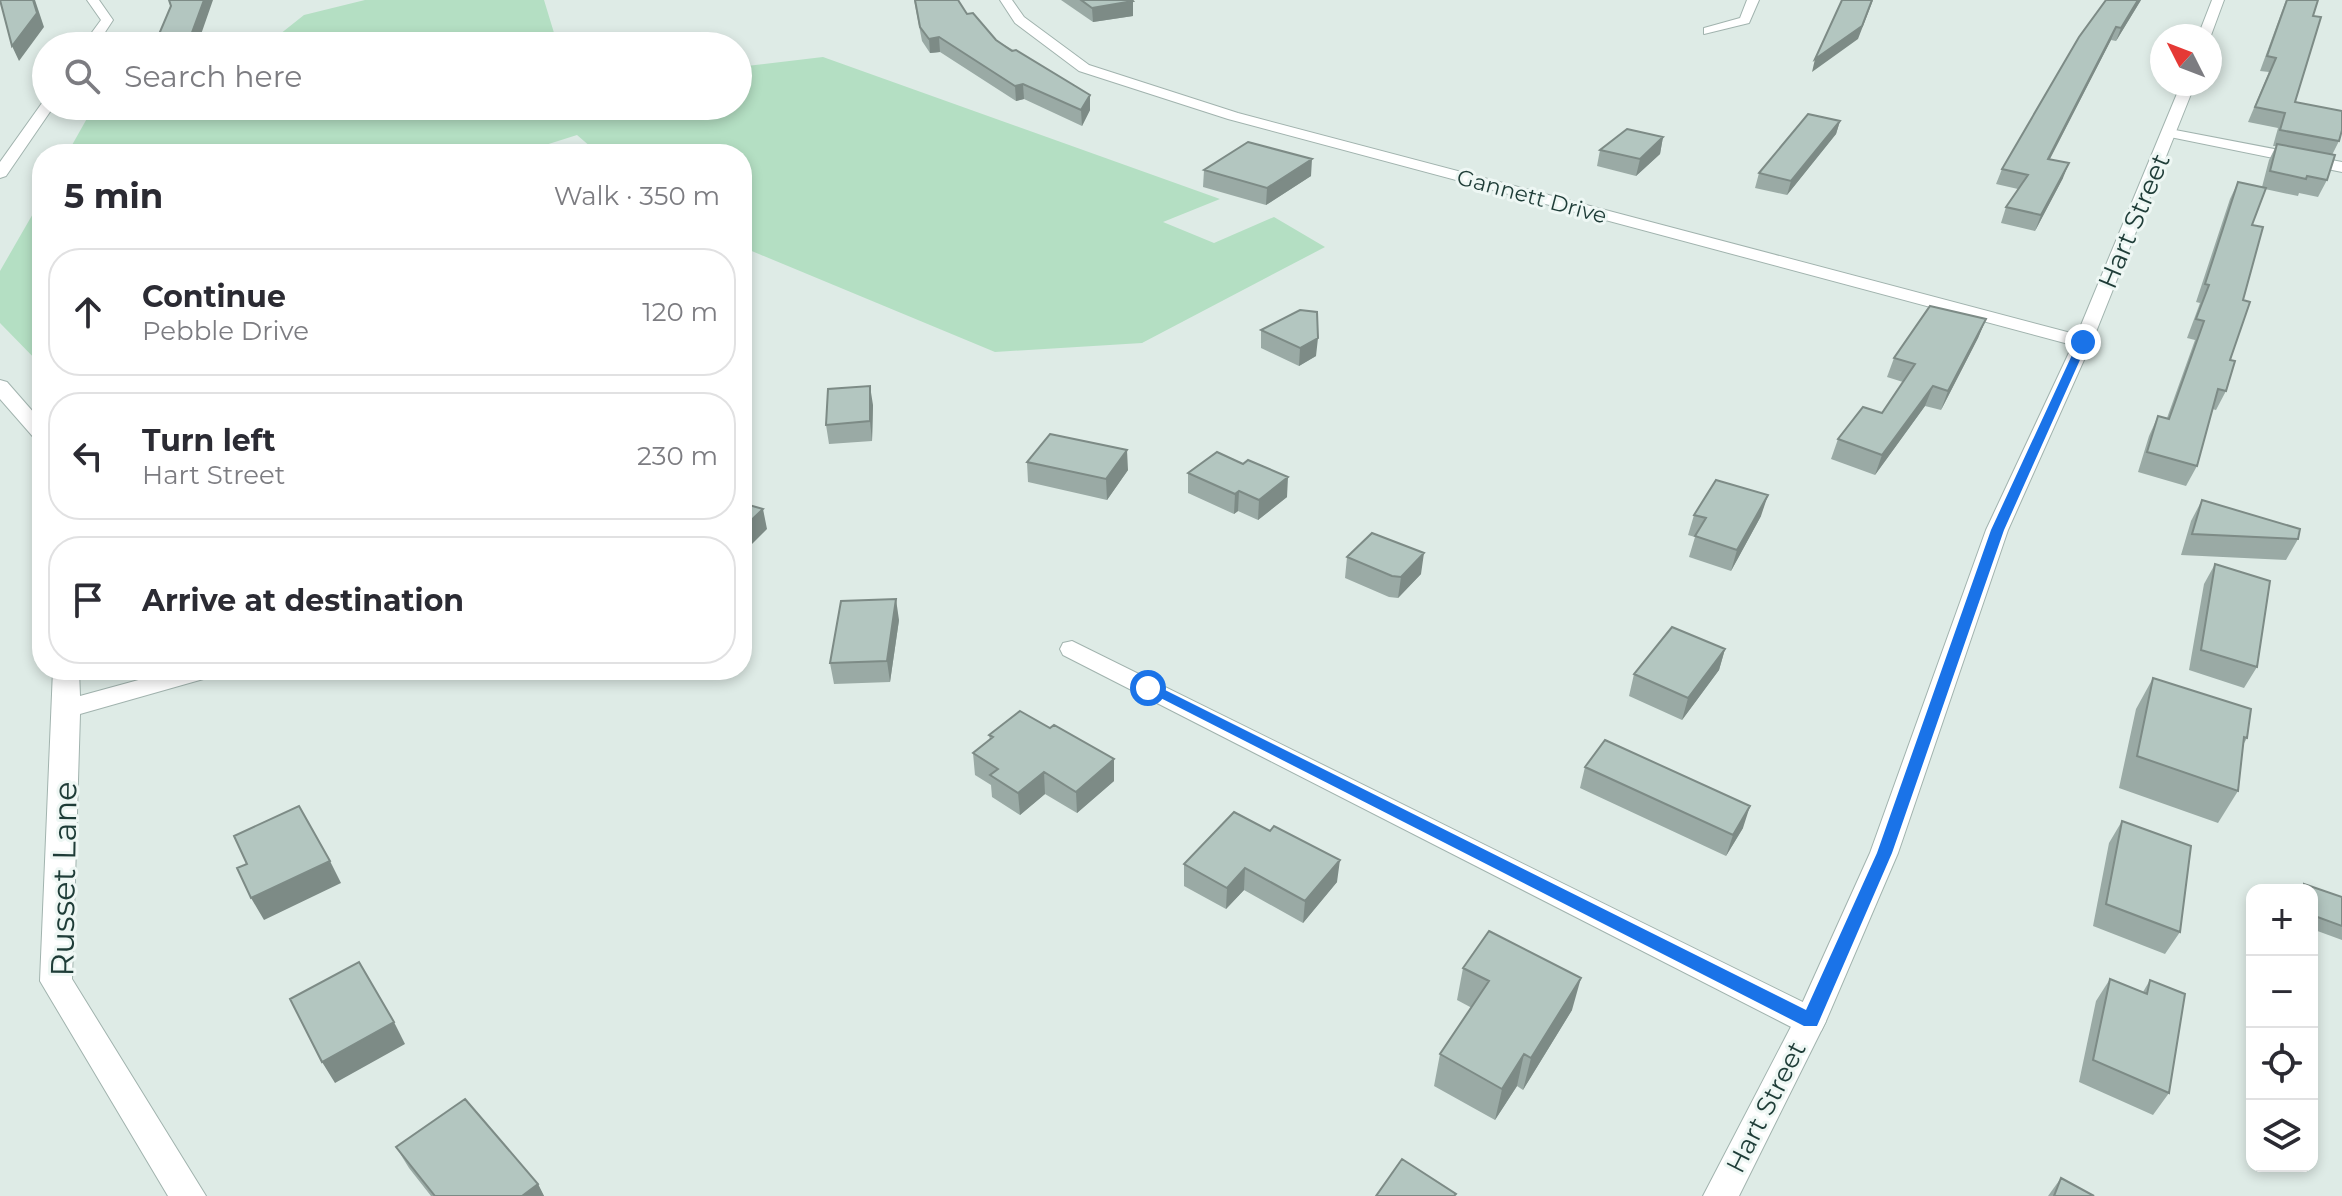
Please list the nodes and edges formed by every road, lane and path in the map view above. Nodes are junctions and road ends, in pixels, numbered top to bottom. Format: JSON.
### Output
{"nodes":[{"id":1,"x":93,"y":0,"type":"edge"},
{"id":2,"x":1006,"y":0,"type":"edge"},
{"id":3,"x":1753,"y":0,"type":"edge"},
{"id":4,"x":2218,"y":0,"type":"edge"},
{"id":5,"x":2209,"y":24,"type":"edge"},
{"id":6,"x":1709,"y":31,"type":"dead end"},
{"id":7,"x":99,"y":32,"type":"edge"},
{"id":8,"x":2184,"y":96,"type":"edge"},
{"id":9,"x":37,"y":120,"type":"edge"},
{"id":10,"x":2170,"y":133,"type":"junction"},
{"id":11,"x":2342,"y":167,"type":"edge"},
{"id":12,"x":0,"y":173,"type":"edge"},
{"id":13,"x":2083,"y":342,"type":"junction"},
{"id":14,"x":0,"y":386,"type":"edge"},
{"id":15,"x":32,"y":423,"type":"edge"},
{"id":16,"x":1072,"y":649,"type":"dead end"},
{"id":17,"x":66,"y":680,"type":"edge"},
{"id":18,"x":170,"y":680,"type":"edge"},
{"id":19,"x":67,"y":709,"type":"junction"},
{"id":20,"x":1810,"y":1021,"type":"junction"},
{"id":21,"x":188,"y":1196,"type":"edge"},
{"id":22,"x":1721,"y":1196,"type":"edge"}],
"edges":[{"from":1,"to":7,"type":"street"},
{"from":2,"to":13,"type":"street","name":"Gannett Drive"},
{"from":3,"to":6,"type":"street"},
{"from":4,"to":5,"type":"street"},
{"from":8,"to":10,"type":"street","name":"Hart Street"},
{"from":9,"to":12,"type":"street"},
{"from":10,"to":11,"type":"street"},
{"from":10,"to":13,"type":"street","name":"Hart Street"},
{"from":13,"to":20,"type":"street","name":"Hart Street"},
{"from":14,"to":15,"type":"street"},
{"from":16,"to":20,"type":"street"},
{"from":17,"to":19,"type":"street","name":"Russet Lane"},
{"from":18,"to":19,"type":"street"},
{"from":19,"to":21,"type":"street","name":"Russet Lane"},
{"from":20,"to":22,"type":"street","name":"Hart Street"}]}
